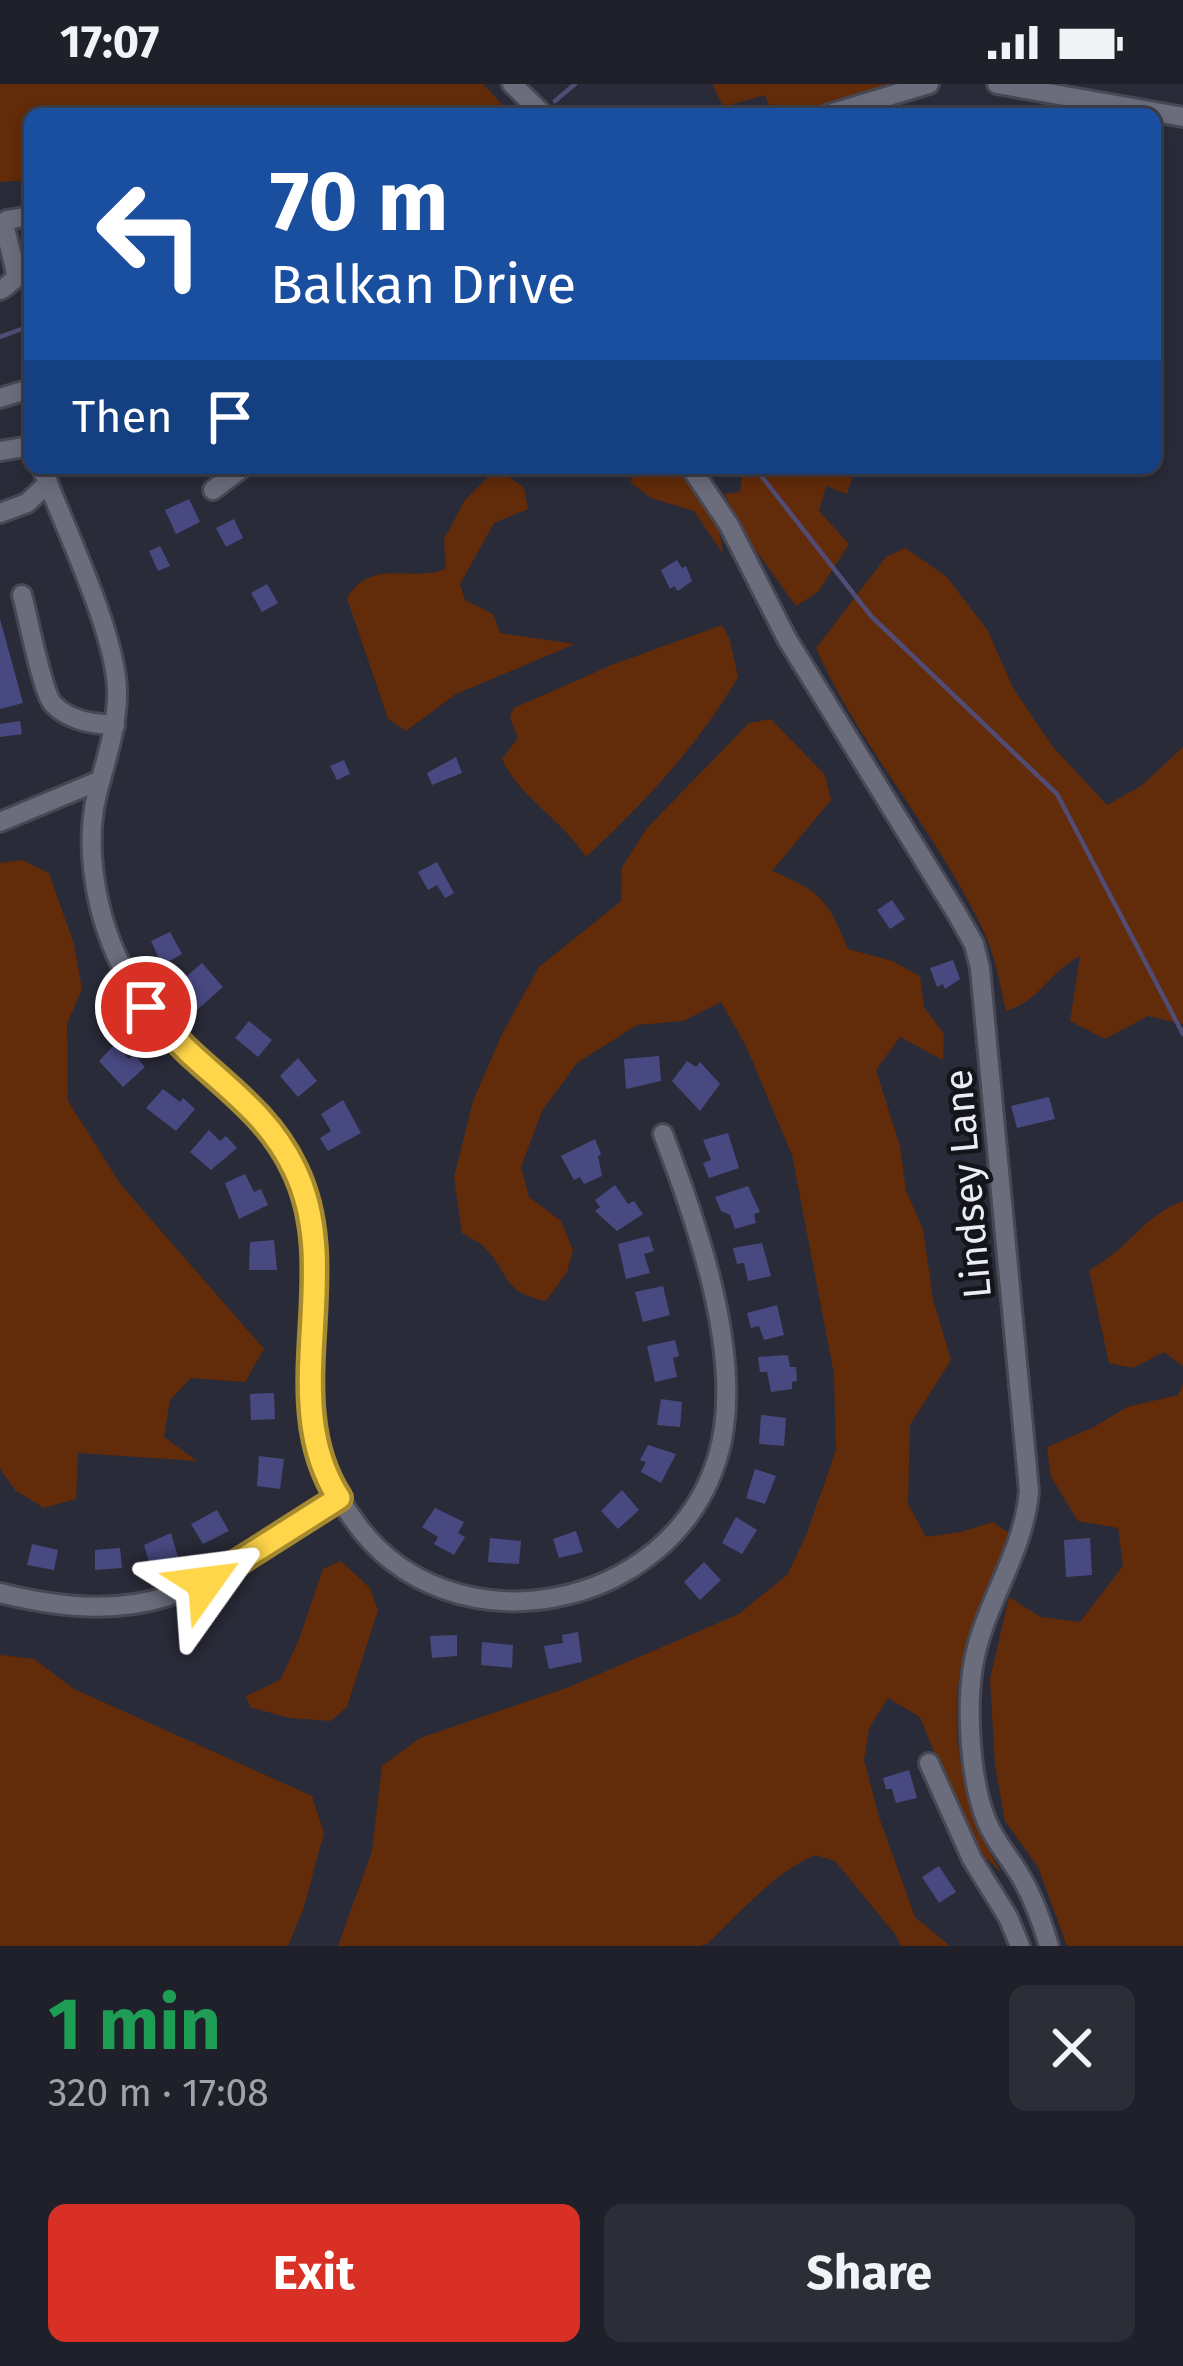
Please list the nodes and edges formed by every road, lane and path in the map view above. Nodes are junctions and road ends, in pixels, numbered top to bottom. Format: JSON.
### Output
{"nodes":[{"id":1,"x":512,"y":84,"type":"edge"},
{"id":2,"x":929,"y":84,"type":"edge"},
{"id":3,"x":997,"y":84,"type":"edge"},
{"id":4,"x":537,"y":108,"type":"edge"},
{"id":5,"x":849,"y":108,"type":"edge"},
{"id":6,"x":1132,"y":108,"type":"edge"},
{"id":7,"x":24,"y":218,"type":"edge"},
{"id":8,"x":23,"y":271,"type":"edge"},
{"id":9,"x":0,"y":290,"type":"edge"},
{"id":10,"x":234,"y":474,"type":"edge"},
{"id":11,"x":695,"y":474,"type":"edge"},
{"id":12,"x":45,"y":476,"type":"edge"},
{"id":13,"x":213,"y":490,"type":"dead end"},
{"id":14,"x":0,"y":513,"type":"edge"},
{"id":15,"x":22,"y":595,"type":"dead end"},
{"id":16,"x":115,"y":724,"type":"junction"},
{"id":17,"x":101,"y":780,"type":"junction"},
{"id":18,"x":0,"y":822,"type":"edge"},
{"id":19,"x":663,"y":1134,"type":"dead end"},
{"id":20,"x":339,"y":1498,"type":"junction"},
{"id":21,"x":0,"y":1593,"type":"edge"},
{"id":22,"x":929,"y":1763,"type":"dead end"},
{"id":23,"x":1020,"y":1946,"type":"edge"},
{"id":24,"x":1049,"y":1946,"type":"edge"}],
"edges":[{"from":1,"to":4,"type":"street"},
{"from":2,"to":5,"type":"street"},
{"from":3,"to":6,"type":"street"},
{"from":7,"to":8,"type":"street"},
{"from":8,"to":9,"type":"street"},
{"from":10,"to":13,"type":"street"},
{"from":11,"to":24,"type":"street","name":"Lindsey Lane"},
{"from":12,"to":14,"type":"street"},
{"from":12,"to":16,"type":"street"},
{"from":15,"to":16,"type":"street"},
{"from":16,"to":17,"type":"street"},
{"from":17,"to":18,"type":"street"},
{"from":17,"to":20,"type":"street"},
{"from":19,"to":20,"type":"street"},
{"from":20,"to":21,"type":"street"},
{"from":22,"to":23,"type":"street"}]}
